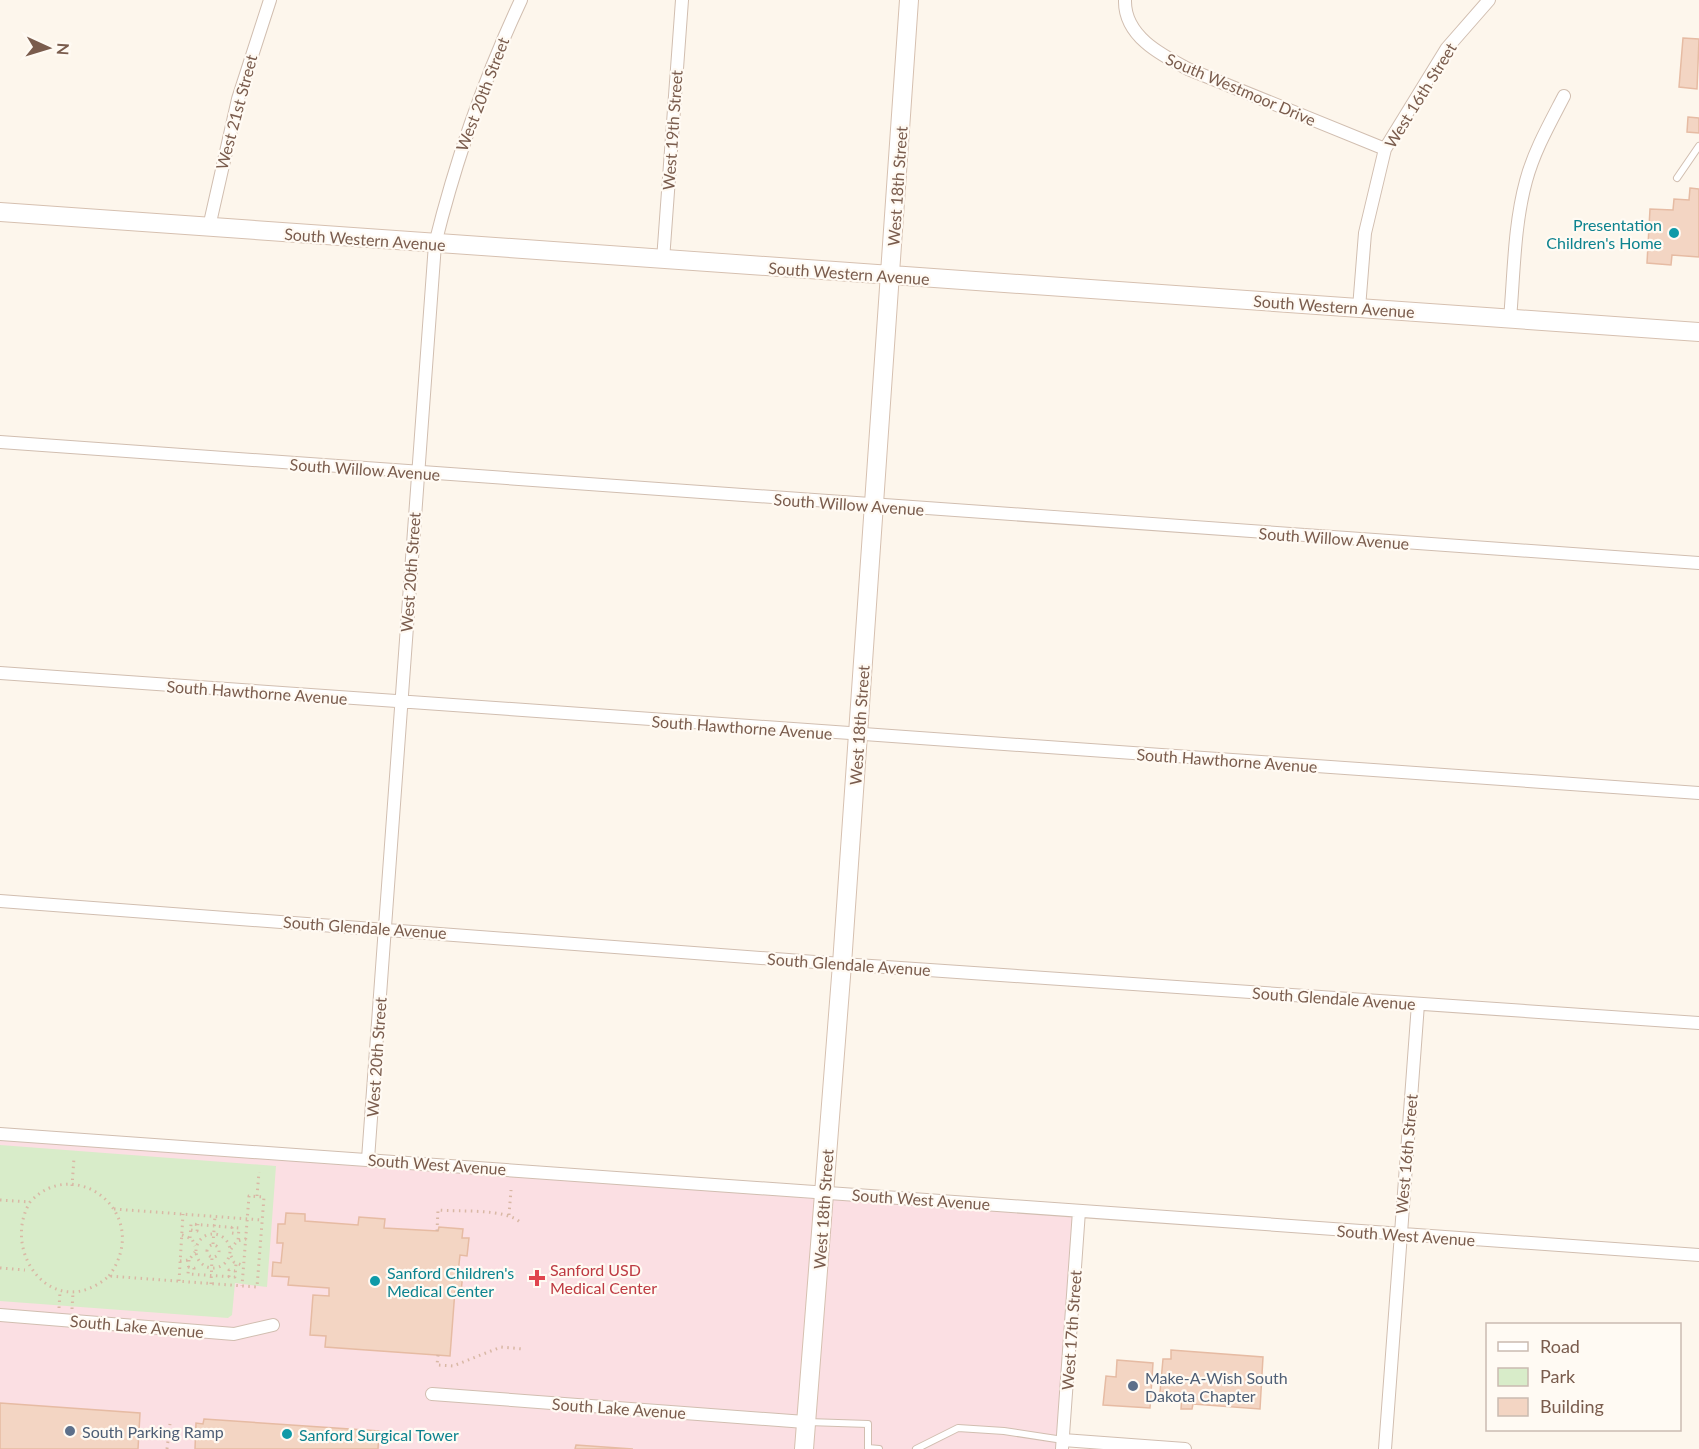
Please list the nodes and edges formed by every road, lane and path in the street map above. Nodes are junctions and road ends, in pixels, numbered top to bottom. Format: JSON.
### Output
{"nodes":[{"id":1,"x":270,"y":0,"type":"edge"},
{"id":2,"x":521,"y":0,"type":"edge"},
{"id":3,"x":682,"y":0,"type":"edge"},
{"id":4,"x":909,"y":0,"type":"edge"},
{"id":5,"x":1125,"y":0,"type":"edge"},
{"id":6,"x":1489,"y":0,"type":"edge"},
{"id":7,"x":1564,"y":96,"type":"dead end"},
{"id":8,"x":1699,"y":146,"type":"edge"},
{"id":9,"x":1384,"y":149,"type":"junction"},
{"id":10,"x":1677,"y":178,"type":"dead end"},
{"id":11,"x":0,"y":212,"type":"edge"},
{"id":12,"x":209,"y":227,"type":"junction"},
{"id":13,"x":435,"y":244,"type":"junction"},
{"id":14,"x":663,"y":260,"type":"junction"},
{"id":15,"x":891,"y":275,"type":"junction"},
{"id":16,"x":1359,"y":308,"type":"junction"},
{"id":17,"x":1510,"y":319,"type":"junction"},
{"id":18,"x":1699,"y":332,"type":"edge"},
{"id":19,"x":0,"y":442,"type":"edge"},
{"id":20,"x":417,"y":472,"type":"junction"},
{"id":21,"x":874,"y":506,"type":"junction"},
{"id":22,"x":1699,"y":563,"type":"edge"},
{"id":23,"x":0,"y":673,"type":"edge"},
{"id":24,"x":400,"y":703,"type":"junction"},
{"id":25,"x":859,"y":735,"type":"junction"},
{"id":26,"x":1699,"y":793,"type":"edge"},
{"id":27,"x":0,"y":901,"type":"edge"},
{"id":28,"x":385,"y":928,"type":"junction"},
{"id":29,"x":842,"y":964,"type":"junction"},
{"id":30,"x":1418,"y":1004,"type":"junction"},
{"id":31,"x":1699,"y":1023,"type":"edge"},
{"id":32,"x":0,"y":1134,"type":"edge"},
{"id":33,"x":74,"y":1158,"type":"dead end"},
{"id":34,"x":368,"y":1159,"type":"junction"},
{"id":35,"x":259,"y":1172,"type":"dead end"},
{"id":36,"x":72,"y":1186,"type":"junction"},
{"id":37,"x":511,"y":1190,"type":"dead end"},
{"id":38,"x":825,"y":1192,"type":"junction"},
{"id":39,"x":257,"y":1196,"type":"junction"},
{"id":40,"x":0,"y":1200,"type":"edge"},
{"id":41,"x":30,"y":1202,"type":"junction"},
{"id":42,"x":114,"y":1209,"type":"junction"},
{"id":43,"x":1079,"y":1211,"type":"junction"},
{"id":44,"x":183,"y":1214,"type":"junction"},
{"id":45,"x":509,"y":1215,"type":"junction"},
{"id":46,"x":215,"y":1216,"type":"junction"},
{"id":47,"x":248,"y":1218,"type":"junction"},
{"id":48,"x":262,"y":1220,"type":"junction"},
{"id":49,"x":521,"y":1223,"type":"dead end"},
{"id":50,"x":215,"y":1226,"type":"junction"},
{"id":51,"x":437,"y":1231,"type":"dead end"},
{"id":52,"x":214,"y":1234,"type":"junction"},
{"id":53,"x":182,"y":1235,"type":"junction"},
{"id":54,"x":1400,"y":1235,"type":"junction"},
{"id":55,"x":190,"y":1238,"type":"junction"},
{"id":56,"x":246,"y":1239,"type":"junction"},
{"id":57,"x":238,"y":1241,"type":"junction"},
{"id":58,"x":213,"y":1245,"type":"junction"},
{"id":59,"x":17,"y":1247,"type":"dead end"},
{"id":60,"x":196,"y":1250,"type":"junction"},
{"id":61,"x":230,"y":1252,"type":"junction"},
{"id":62,"x":1699,"y":1255,"type":"edge"},
{"id":63,"x":212,"y":1257,"type":"junction"},
{"id":64,"x":189,"y":1260,"type":"junction"},
{"id":65,"x":180,"y":1261,"type":"junction"},
{"id":66,"x":23,"y":1264,"type":"dead end"},
{"id":67,"x":236,"y":1264,"type":"junction"},
{"id":68,"x":244,"y":1266,"type":"junction"},
{"id":69,"x":0,"y":1268,"type":"edge"},
{"id":70,"x":212,"y":1268,"type":"junction"},
{"id":71,"x":25,"y":1270,"type":"junction"},
{"id":72,"x":211,"y":1275,"type":"junction"},
{"id":73,"x":110,"y":1276,"type":"junction"},
{"id":74,"x":179,"y":1281,"type":"junction"},
{"id":75,"x":211,"y":1284,"type":"junction"},
{"id":76,"x":242,"y":1286,"type":"junction"},
{"id":77,"x":0,"y":1315,"type":"edge"},
{"id":78,"x":273,"y":1325,"type":"dead end"},
{"id":79,"x":523,"y":1349,"type":"dead end"},
{"id":80,"x":438,"y":1355,"type":"dead end"},
{"id":81,"x":432,"y":1394,"type":"dead end"},
{"id":82,"x":806,"y":1422,"type":"junction"},
{"id":83,"x":170,"y":1424,"type":"dead end"},
{"id":84,"x":1063,"y":1444,"type":"edge"},
{"id":85,"x":168,"y":1449,"type":"edge"},
{"id":86,"x":804,"y":1449,"type":"edge"},
{"id":87,"x":879,"y":1449,"type":"edge"},
{"id":88,"x":916,"y":1449,"type":"edge"},
{"id":89,"x":1185,"y":1449,"type":"edge"},
{"id":90,"x":1385,"y":1449,"type":"edge"}],
"edges":[{"from":1,"to":12,"type":"street","name":"West 21st Street"},
{"from":2,"to":13,"type":"street","name":"West 20th Street"},
{"from":3,"to":14,"type":"street","name":"West 19th Street"},
{"from":4,"to":15,"type":"street","name":"West 18th Street"},
{"from":5,"to":9,"type":"street","name":"South Westmoor Drive"},
{"from":6,"to":9,"type":"street","name":"West 16th Street"},
{"from":7,"to":17,"type":"street"},
{"from":8,"to":10,"type":"lane"},
{"from":9,"to":16,"type":"street","name":"West 16th Street"},
{"from":11,"to":12,"type":"street","name":"South Western Avenue"},
{"from":12,"to":13,"type":"street","name":"South Western Avenue"},
{"from":13,"to":14,"type":"street","name":"South Western Avenue"},
{"from":13,"to":20,"type":"street","name":"West 20th Street"},
{"from":14,"to":15,"type":"street","name":"South Western Avenue"},
{"from":15,"to":16,"type":"street","name":"South Western Avenue"},
{"from":15,"to":21,"type":"street","name":"West 18th Street"},
{"from":16,"to":17,"type":"street","name":"South Western Avenue"},
{"from":17,"to":18,"type":"street","name":"South Western Avenue"},
{"from":19,"to":20,"type":"street","name":"South Willow Avenue"},
{"from":20,"to":21,"type":"street","name":"South Willow Avenue"},
{"from":20,"to":24,"type":"street","name":"West 20th Street"},
{"from":21,"to":22,"type":"street","name":"South Willow Avenue"},
{"from":21,"to":25,"type":"street","name":"West 18th Street"},
{"from":23,"to":24,"type":"street","name":"South Hawthorne Avenue"},
{"from":24,"to":25,"type":"street","name":"South Hawthorne Avenue"},
{"from":24,"to":28,"type":"street","name":"West 20th Street"},
{"from":25,"to":26,"type":"street","name":"South Hawthorne Avenue"},
{"from":25,"to":29,"type":"street","name":"West 18th Street"},
{"from":27,"to":28,"type":"street","name":"South Glendale Avenue"},
{"from":28,"to":29,"type":"street","name":"South Glendale Avenue"},
{"from":28,"to":34,"type":"street","name":"West 20th Street"},
{"from":29,"to":30,"type":"street","name":"South Glendale Avenue"},
{"from":29,"to":38,"type":"street","name":"West 18th Street"},
{"from":30,"to":31,"type":"street","name":"South Glendale Avenue"},
{"from":30,"to":54,"type":"street","name":"West 16th Street"},
{"from":32,"to":34,"type":"street","name":"South West Avenue"},
{"from":33,"to":36,"type":"path"},
{"from":34,"to":38,"type":"street","name":"South West Avenue"},
{"from":35,"to":39,"type":"path"},
{"from":36,"to":41,"type":"path"},
{"from":36,"to":42,"type":"path"},
{"from":37,"to":45,"type":"path"},
{"from":38,"to":43,"type":"street","name":"South West Avenue"},
{"from":38,"to":82,"type":"street","name":"West 18th Street"},
{"from":39,"to":47,"type":"path"},
{"from":39,"to":48,"type":"path"},
{"from":40,"to":41,"type":"path"},
{"from":41,"to":59,"type":"path"},
{"from":42,"to":44,"type":"path"},
{"from":42,"to":73,"type":"path"},
{"from":43,"to":54,"type":"street","name":"South West Avenue"},
{"from":43,"to":84,"type":"street","name":"West 17th Street"},
{"from":44,"to":46,"type":"path"},
{"from":44,"to":53,"type":"path"},
{"from":45,"to":49,"type":"path"},
{"from":45,"to":51,"type":"path"},
{"from":46,"to":47,"type":"path"},
{"from":46,"to":50,"type":"path"},
{"from":47,"to":48,"type":"path"},
{"from":47,"to":56,"type":"path"},
{"from":48,"to":76,"type":"path"},
{"from":50,"to":52,"type":"path"},
{"from":50,"to":55,"type":"path"},
{"from":50,"to":57,"type":"path"},
{"from":52,"to":58,"type":"path"},
{"from":52,"to":60,"type":"path"},
{"from":52,"to":61,"type":"path"},
{"from":53,"to":55,"type":"path"},
{"from":53,"to":65,"type":"path"},
{"from":54,"to":62,"type":"street","name":"South West Avenue"},
{"from":54,"to":90,"type":"street","name":"West 16th Street"},
{"from":55,"to":60,"type":"path"},
{"from":56,"to":57,"type":"path"},
{"from":56,"to":68,"type":"path"},
{"from":57,"to":61,"type":"path"},
{"from":58,"to":63,"type":"path"},
{"from":58,"to":63,"type":"path"},
{"from":60,"to":64,"type":"path"},
{"from":60,"to":70,"type":"path"},
{"from":61,"to":67,"type":"path"},
{"from":61,"to":70,"type":"path"},
{"from":63,"to":70,"type":"path"},
{"from":64,"to":65,"type":"path"},
{"from":64,"to":72,"type":"path"},
{"from":65,"to":74,"type":"path"},
{"from":66,"to":71,"type":"path"},
{"from":67,"to":68,"type":"path"},
{"from":67,"to":72,"type":"path"},
{"from":68,"to":76,"type":"path"},
{"from":69,"to":71,"type":"path"},
{"from":70,"to":72,"type":"path"},
{"from":71,"to":73,"type":"path"},
{"from":72,"to":75,"type":"path"},
{"from":73,"to":74,"type":"path"},
{"from":74,"to":75,"type":"path"},
{"from":75,"to":76,"type":"path"},
{"from":77,"to":78,"type":"street","name":"South Lake Avenue"},
{"from":79,"to":80,"type":"path"},
{"from":81,"to":82,"type":"street","name":"South Lake Avenue"},
{"from":82,"to":86,"type":"street","name":"West 18th Street"},
{"from":82,"to":87,"type":"lane"},
{"from":83,"to":85,"type":"path"},
{"from":84,"to":88,"type":"lane"},
{"from":84,"to":89,"type":"street"}]}
